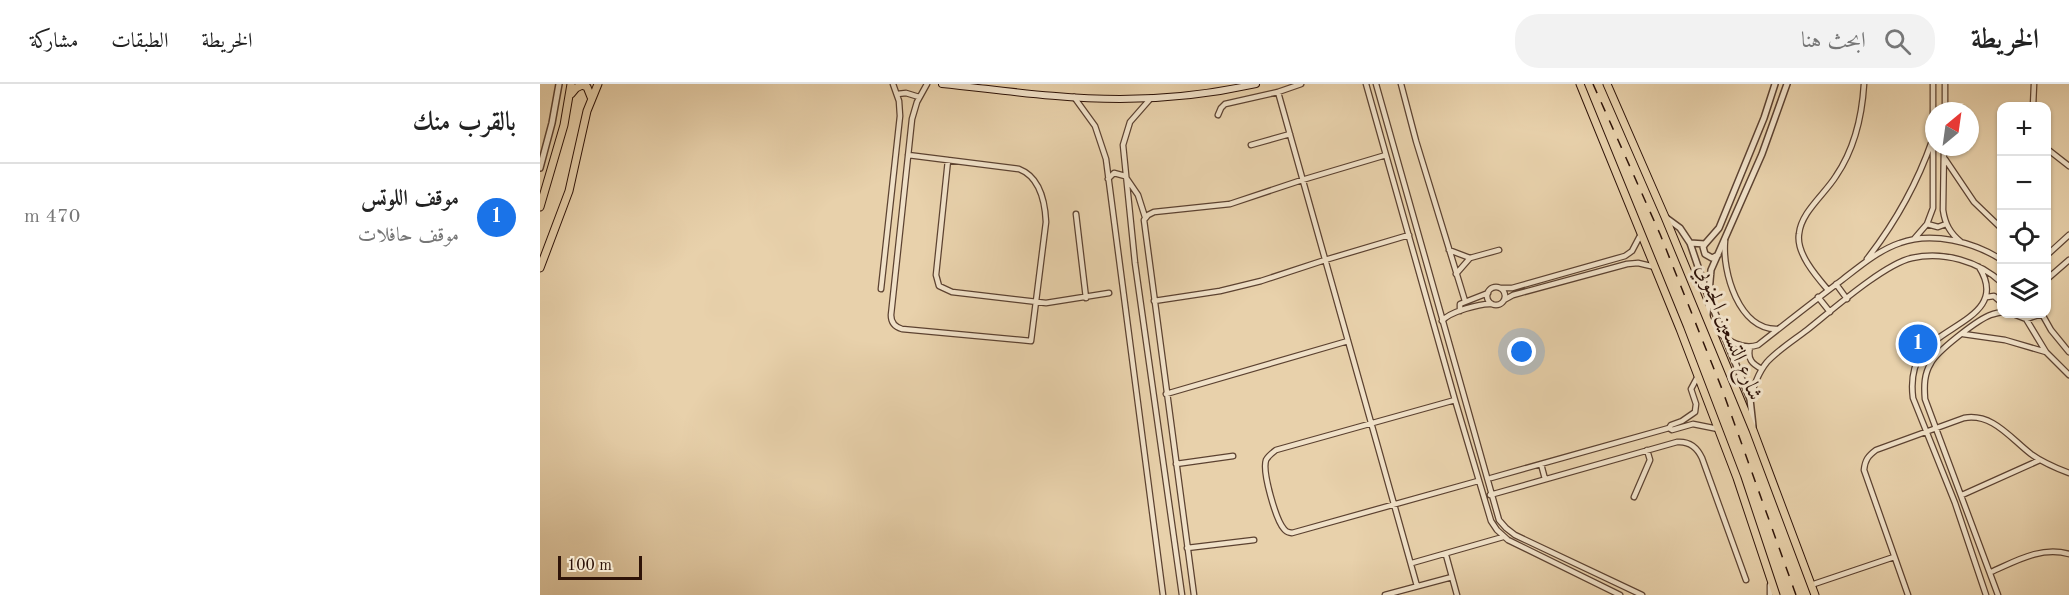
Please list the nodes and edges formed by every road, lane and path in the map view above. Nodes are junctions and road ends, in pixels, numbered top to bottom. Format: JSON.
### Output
{"nodes":[{"id":1,"x":559,"y":84,"type":"edge"},
{"id":2,"x":572,"y":84,"type":"edge"},
{"id":3,"x":598,"y":84,"type":"edge"},
{"id":4,"x":893,"y":84,"type":"edge"},
{"id":5,"x":927,"y":84,"type":"edge"},
{"id":6,"x":942,"y":84,"type":"edge"},
{"id":7,"x":1256,"y":84,"type":"edge"},
{"id":8,"x":1301,"y":84,"type":"edge"},
{"id":9,"x":1366,"y":84,"type":"edge"},
{"id":10,"x":1376,"y":84,"type":"edge"},
{"id":11,"x":1401,"y":84,"type":"edge"},
{"id":12,"x":1580,"y":84,"type":"edge"},
{"id":13,"x":1607,"y":84,"type":"edge"},
{"id":14,"x":1775,"y":84,"type":"edge"},
{"id":15,"x":1787,"y":84,"type":"edge"},
{"id":16,"x":1864,"y":84,"type":"edge"},
{"id":17,"x":1933,"y":84,"type":"edge"},
{"id":18,"x":1945,"y":84,"type":"edge"},
{"id":19,"x":2034,"y":84,"type":"edge"},
{"id":20,"x":1278,"y":92,"type":"junction"},
{"id":21,"x":897,"y":94,"type":"junction"},
{"id":22,"x":570,"y":96,"type":"junction"},
{"id":23,"x":591,"y":97,"type":"junction"},
{"id":24,"x":919,"y":97,"type":"junction"},
{"id":25,"x":1074,"y":98,"type":"junction"},
{"id":26,"x":1151,"y":98,"type":"junction"},
{"id":27,"x":1933,"y":102,"type":"edge"},
{"id":28,"x":1945,"y":102,"type":"edge"},
{"id":29,"x":2033,"y":102,"type":"edge"},
{"id":30,"x":1218,"y":115,"type":"dead end"},
{"id":31,"x":1290,"y":134,"type":"junction"},
{"id":32,"x":1251,"y":145,"type":"dead end"},
{"id":33,"x":2051,"y":152,"type":"edge"},
{"id":34,"x":908,"y":155,"type":"junction"},
{"id":35,"x":1386,"y":155,"type":"junction"},
{"id":36,"x":1925,"y":156,"type":"edge"},
{"id":37,"x":1933,"y":156,"type":"edge"},
{"id":38,"x":1944,"y":157,"type":"joint"},
{"id":39,"x":948,"y":159,"type":"junction"},
{"id":40,"x":2069,"y":166,"type":"edge"},
{"id":41,"x":540,"y":168,"type":"edge"},
{"id":42,"x":1126,"y":178,"type":"junction"},
{"id":43,"x":1108,"y":179,"type":"junction"},
{"id":44,"x":1302,"y":180,"type":"junction"},
{"id":45,"x":893,"y":182,"type":"junction"},
{"id":46,"x":905,"y":183,"type":"junction"},
{"id":47,"x":540,"y":206,"type":"edge"},
{"id":48,"x":1076,"y":214,"type":"dead end"},
{"id":49,"x":1665,"y":217,"type":"junction"},
{"id":50,"x":1145,"y":218,"type":"junction"},
{"id":51,"x":1927,"y":224,"type":"junction"},
{"id":52,"x":1946,"y":224,"type":"junction"},
{"id":53,"x":1997,"y":225,"type":"edge"},
{"id":54,"x":1641,"y":234,"type":"junction"},
{"id":55,"x":1409,"y":235,"type":"junction"},
{"id":56,"x":2069,"y":235,"type":"edge"},
{"id":57,"x":1914,"y":239,"type":"junction"},
{"id":58,"x":1725,"y":240,"type":"junction"},
{"id":59,"x":1961,"y":242,"type":"junction"},
{"id":60,"x":1689,"y":243,"type":"junction"},
{"id":61,"x":1705,"y":244,"type":"junction"},
{"id":62,"x":1449,"y":250,"type":"junction"},
{"id":63,"x":1499,"y":250,"type":"dead end"},
{"id":64,"x":2051,"y":251,"type":"edge"},
{"id":65,"x":885,"y":255,"type":"junction"},
{"id":66,"x":1719,"y":255,"type":"junction"},
{"id":67,"x":897,"y":256,"type":"junction"},
{"id":68,"x":1470,"y":258,"type":"junction"},
{"id":69,"x":1997,"y":258,"type":"edge"},
{"id":70,"x":1324,"y":260,"type":"junction"},
{"id":71,"x":2069,"y":260,"type":"edge"},
{"id":72,"x":1863,"y":264,"type":"junction"},
{"id":73,"x":884,"y":266,"type":"junction"},
{"id":74,"x":896,"y":267,"type":"junction"},
{"id":75,"x":1655,"y":267,"type":"junction"},
{"id":76,"x":1979,"y":267,"type":"junction"},
{"id":77,"x":540,"y":268,"type":"edge"},
{"id":78,"x":1428,"y":269,"type":"junction"},
{"id":79,"x":1419,"y":272,"type":"junction"},
{"id":80,"x":1456,"y":274,"type":"junction"},
{"id":81,"x":2051,"y":276,"type":"edge"},
{"id":82,"x":1430,"y":277,"type":"junction"},
{"id":83,"x":1997,"y":278,"type":"edge"},
{"id":84,"x":1422,"y":280,"type":"junction"},
{"id":85,"x":1836,"y":284,"type":"junction"},
{"id":86,"x":1500,"y":288,"type":"junction"},
{"id":87,"x":881,"y":289,"type":"dead end"},
{"id":88,"x":1828,"y":290,"type":"junction"},
{"id":89,"x":1109,"y":293,"type":"dead end"},
{"id":90,"x":1488,"y":293,"type":"junction"},
{"id":91,"x":1708,"y":296,"type":"junction"},
{"id":92,"x":1818,"y":297,"type":"junction"},
{"id":93,"x":1987,"y":297,"type":"junction"},
{"id":94,"x":1086,"y":298,"type":"junction"},
{"id":95,"x":1847,"y":299,"type":"junction"},
{"id":96,"x":1997,"y":299,"type":"edge"},
{"id":97,"x":1504,"y":300,"type":"junction"},
{"id":98,"x":1154,"y":301,"type":"junction"},
{"id":99,"x":1465,"y":301,"type":"junction"},
{"id":100,"x":1036,"y":302,"type":"junction"},
{"id":101,"x":1492,"y":304,"type":"junction"},
{"id":102,"x":1460,"y":311,"type":"junction"},
{"id":103,"x":1830,"y":312,"type":"junction"},
{"id":104,"x":1997,"y":313,"type":"edge"},
{"id":105,"x":2026,"y":318,"type":"edge"},
{"id":106,"x":2044,"y":318,"type":"edge"},
{"id":107,"x":1442,"y":321,"type":"junction"},
{"id":108,"x":1708,"y":322,"type":"junction"},
{"id":109,"x":1777,"y":329,"type":"junction"},
{"id":110,"x":1963,"y":334,"type":"junction"},
{"id":111,"x":1725,"y":337,"type":"junction"},
{"id":112,"x":1348,"y":341,"type":"junction"},
{"id":113,"x":1750,"y":347,"type":"junction"},
{"id":114,"x":2046,"y":352,"type":"junction"},
{"id":115,"x":2069,"y":352,"type":"edge"},
{"id":116,"x":1762,"y":369,"type":"junction"},
{"id":117,"x":2069,"y":375,"type":"edge"},
{"id":118,"x":1698,"y":376,"type":"junction"},
{"id":119,"x":1166,"y":393,"type":"junction"},
{"id":120,"x":1750,"y":399,"type":"junction"},
{"id":121,"x":1455,"y":400,"type":"junction"},
{"id":122,"x":1372,"y":424,"type":"junction"},
{"id":123,"x":1669,"y":428,"type":"junction"},
{"id":124,"x":1937,"y":428,"type":"junction"},
{"id":125,"x":1718,"y":429,"type":"junction"},
{"id":126,"x":1753,"y":430,"type":"junction"},
{"id":127,"x":1928,"y":431,"type":"junction"},
{"id":128,"x":1475,"y":437,"type":"junction"},
{"id":129,"x":1467,"y":440,"type":"junction"},
{"id":130,"x":1477,"y":446,"type":"junction"},
{"id":131,"x":1469,"y":448,"type":"junction"},
{"id":132,"x":1647,"y":450,"type":"junction"},
{"id":133,"x":1233,"y":456,"type":"dead end"},
{"id":134,"x":2040,"y":460,"type":"junction"},
{"id":135,"x":1176,"y":464,"type":"junction"},
{"id":136,"x":1541,"y":464,"type":"junction"},
{"id":137,"x":2069,"y":473,"type":"edge"},
{"id":138,"x":1491,"y":478,"type":"dead end"},
{"id":139,"x":1545,"y":479,"type":"junction"},
{"id":140,"x":1478,"y":481,"type":"junction"},
{"id":141,"x":1951,"y":494,"type":"junction"},
{"id":142,"x":1490,"y":495,"type":"junction"},
{"id":143,"x":1962,"y":495,"type":"junction"},
{"id":144,"x":1634,"y":497,"type":"dead end"},
{"id":145,"x":1955,"y":503,"type":"junction"},
{"id":146,"x":1395,"y":504,"type":"junction"},
{"id":147,"x":1503,"y":537,"type":"junction"},
{"id":148,"x":1254,"y":540,"type":"dead end"},
{"id":149,"x":1187,"y":548,"type":"junction"},
{"id":150,"x":2069,"y":554,"type":"edge"},
{"id":151,"x":1446,"y":555,"type":"junction"},
{"id":152,"x":1557,"y":555,"type":"junction"},
{"id":153,"x":1894,"y":557,"type":"junction"},
{"id":154,"x":1553,"y":562,"type":"junction"},
{"id":155,"x":1412,"y":563,"type":"junction"},
{"id":156,"x":1991,"y":572,"type":"junction"},
{"id":157,"x":1452,"y":577,"type":"junction"},
{"id":158,"x":1771,"y":579,"type":"junction"},
{"id":159,"x":1746,"y":580,"type":"dead end"},
{"id":160,"x":1811,"y":585,"type":"junction"},
{"id":161,"x":1417,"y":586,"type":"junction"},
{"id":162,"x":1163,"y":595,"type":"edge"},
{"id":163,"x":1182,"y":595,"type":"edge"},
{"id":164,"x":1194,"y":595,"type":"edge"},
{"id":165,"x":1385,"y":595,"type":"edge"},
{"id":166,"x":1457,"y":595,"type":"edge"},
{"id":167,"x":1619,"y":595,"type":"edge"},
{"id":168,"x":1642,"y":595,"type":"edge"},
{"id":169,"x":1770,"y":595,"type":"edge"},
{"id":170,"x":1776,"y":595,"type":"edge"},
{"id":171,"x":1815,"y":595,"type":"edge"},
{"id":172,"x":1908,"y":595,"type":"edge"},
{"id":173,"x":1986,"y":595,"type":"edge"},
{"id":174,"x":1998,"y":595,"type":"edge"}],
"edges":[{"from":1,"to":41,"type":"street"},
{"from":2,"to":22,"type":"main road"},
{"from":3,"to":23,"type":"main road"},
{"from":4,"to":21,"type":"street"},
{"from":5,"to":24,"type":"street"},
{"from":6,"to":25,"type":"main road"},
{"from":7,"to":26,"type":"main road"},
{"from":8,"to":20,"type":"street"},
{"from":9,"to":35,"type":"street"},
{"from":10,"to":78,"type":"street"},
{"from":11,"to":62,"type":"street"},
{"from":12,"to":54,"type":"main road"},
{"from":13,"to":49,"type":"main road","name":"شارع التسعين الجنوبي"},
{"from":14,"to":61,"type":"street"},
{"from":15,"to":58,"type":"street"},
{"from":16,"to":88,"type":"street"},
{"from":17,"to":27,"type":"street"},
{"from":18,"to":28,"type":"street"},
{"from":19,"to":29,"type":"street"},
{"from":20,"to":30,"type":"street"},
{"from":20,"to":31,"type":"street"},
{"from":21,"to":24,"type":"street"},
{"from":21,"to":45,"type":"street"},
{"from":22,"to":23,"type":"main road"},
{"from":22,"to":47,"type":"main road"},
{"from":23,"to":77,"type":"main road"},
{"from":24,"to":34,"type":"street"},
{"from":25,"to":26,"type":"main road"},
{"from":25,"to":43,"type":"street"},
{"from":26,"to":42,"type":"street"},
{"from":31,"to":32,"type":"street"},
{"from":31,"to":44,"type":"street"},
{"from":33,"to":40,"type":"street"},
{"from":34,"to":39,"type":"street"},
{"from":34,"to":46,"type":"street"},
{"from":35,"to":44,"type":"street"},
{"from":35,"to":55,"type":"street"},
{"from":36,"to":72,"type":"street"},
{"from":37,"to":51,"type":"street"},
{"from":38,"to":52,"type":"street"},
{"from":38,"to":53,"type":"street"},
{"from":39,"to":100,"type":"street"},
{"from":39,"to":100,"type":"street"},
{"from":42,"to":43,"type":"street"},
{"from":42,"to":50,"type":"street"},
{"from":42,"to":163,"type":"street"},
{"from":43,"to":162,"type":"street"},
{"from":44,"to":50,"type":"street"},
{"from":44,"to":70,"type":"street"},
{"from":45,"to":46,"type":"street"},
{"from":45,"to":65,"type":"street"},
{"from":46,"to":67,"type":"street"},
{"from":48,"to":94,"type":"street"},
{"from":49,"to":60,"type":"street"},
{"from":49,"to":108,"type":"main road","name":"شارع التسعين الجنوبي"},
{"from":50,"to":98,"type":"street"},
{"from":51,"to":52,"type":"street"},
{"from":51,"to":57,"type":"street"},
{"from":52,"to":59,"type":"street"},
{"from":54,"to":75,"type":"main road"},
{"from":54,"to":86,"type":"street"},
{"from":55,"to":70,"type":"street"},
{"from":55,"to":79,"type":"street"},
{"from":56,"to":64,"type":"street"},
{"from":57,"to":59,"type":"street"},
{"from":57,"to":72,"type":"street"},
{"from":58,"to":66,"type":"street"},
{"from":58,"to":109,"type":"street"},
{"from":59,"to":69,"type":"street"},
{"from":60,"to":61,"type":"street"},
{"from":60,"to":91,"type":"street"},
{"from":61,"to":66,"type":"street"},
{"from":62,"to":68,"type":"street"},
{"from":62,"to":80,"type":"street"},
{"from":63,"to":68,"type":"street"},
{"from":65,"to":67,"type":"street"},
{"from":65,"to":73,"type":"street"},
{"from":66,"to":91,"type":"street"},
{"from":67,"to":74,"type":"street"},
{"from":68,"to":80,"type":"street"},
{"from":70,"to":98,"type":"street"},
{"from":70,"to":112,"type":"street"},
{"from":71,"to":81,"type":"street"},
{"from":72,"to":85,"type":"street"},
{"from":73,"to":74,"type":"street"},
{"from":73,"to":87,"type":"street"},
{"from":74,"to":100,"type":"street"},
{"from":75,"to":97,"type":"street"},
{"from":75,"to":118,"type":"main road"},
{"from":76,"to":83,"type":"street"},
{"from":76,"to":93,"type":"street"},
{"from":76,"to":95,"type":"street"},
{"from":78,"to":79,"type":"street"},
{"from":78,"to":82,"type":"street"},
{"from":79,"to":84,"type":"street"},
{"from":80,"to":99,"type":"street"},
{"from":82,"to":84,"type":"street"},
{"from":82,"to":107,"type":"street"},
{"from":84,"to":121,"type":"street"},
{"from":85,"to":88,"type":"street"},
{"from":85,"to":95,"type":"street"},
{"from":86,"to":90,"type":"street"},
{"from":86,"to":97,"type":"street"},
{"from":88,"to":92,"type":"street"},
{"from":89,"to":94,"type":"street"},
{"from":90,"to":99,"type":"street"},
{"from":90,"to":101,"type":"street"},
{"from":91,"to":108,"type":"street"},
{"from":91,"to":111,"type":"street"},
{"from":92,"to":103,"type":"street"},
{"from":92,"to":109,"type":"street"},
{"from":93,"to":96,"type":"street"},
{"from":93,"to":127,"type":"street"},
{"from":94,"to":100,"type":"street"},
{"from":95,"to":103,"type":"street"},
{"from":97,"to":101,"type":"street"},
{"from":98,"to":119,"type":"street"},
{"from":99,"to":102,"type":"street"},
{"from":101,"to":102,"type":"street"},
{"from":102,"to":107,"type":"street"},
{"from":103,"to":116,"type":"street"},
{"from":104,"to":110,"type":"street"},
{"from":105,"to":114,"type":"street"},
{"from":106,"to":115,"type":"street"},
{"from":107,"to":128,"type":"street"},
{"from":108,"to":111,"type":"street"},
{"from":108,"to":126,"type":"main road","name":"شارع التسعين الجنوبي"},
{"from":109,"to":113,"type":"street"},
{"from":110,"to":114,"type":"street"},
{"from":110,"to":124,"type":"street"},
{"from":111,"to":113,"type":"street"},
{"from":111,"to":120,"type":"street"},
{"from":112,"to":119,"type":"street"},
{"from":112,"to":122,"type":"street"},
{"from":113,"to":116,"type":"street"},
{"from":114,"to":117,"type":"street"},
{"from":116,"to":120,"type":"street"},
{"from":118,"to":123,"type":"street"},
{"from":118,"to":125,"type":"main road"},
{"from":119,"to":135,"type":"street"},
{"from":120,"to":126,"type":"street"},
{"from":121,"to":122,"type":"street"},
{"from":121,"to":129,"type":"street"},
{"from":122,"to":146,"type":"street"},
{"from":122,"to":146,"type":"street"},
{"from":123,"to":125,"type":"street"},
{"from":123,"to":136,"type":"street"},
{"from":124,"to":127,"type":"street"},
{"from":124,"to":134,"type":"street"},
{"from":124,"to":143,"type":"street"},
{"from":125,"to":158,"type":"main road"},
{"from":126,"to":160,"type":"main road","name":"شارع التسعين الجنوبي"},
{"from":127,"to":141,"type":"street"},
{"from":127,"to":153,"type":"street"},
{"from":128,"to":129,"type":"street"},
{"from":128,"to":130,"type":"street"},
{"from":129,"to":131,"type":"street"},
{"from":130,"to":131,"type":"street"},
{"from":130,"to":142,"type":"street"},
{"from":131,"to":140,"type":"street"},
{"from":132,"to":139,"type":"street"},
{"from":132,"to":144,"type":"street"},
{"from":132,"to":159,"type":"street"},
{"from":133,"to":135,"type":"street"},
{"from":134,"to":137,"type":"street"},
{"from":134,"to":143,"type":"street"},
{"from":135,"to":149,"type":"street"},
{"from":136,"to":138,"type":"street"},
{"from":136,"to":139,"type":"street"},
{"from":139,"to":142,"type":"street"},
{"from":140,"to":146,"type":"street"},
{"from":140,"to":147,"type":"street"},
{"from":141,"to":143,"type":"street"},
{"from":141,"to":145,"type":"street"},
{"from":142,"to":152,"type":"street"},
{"from":143,"to":145,"type":"street"},
{"from":143,"to":156,"type":"street"},
{"from":145,"to":173,"type":"street"},
{"from":146,"to":155,"type":"street"},
{"from":147,"to":151,"type":"street"},
{"from":147,"to":154,"type":"street"},
{"from":148,"to":149,"type":"street"},
{"from":149,"to":164,"type":"street"},
{"from":150,"to":156,"type":"street"},
{"from":151,"to":155,"type":"street"},
{"from":151,"to":157,"type":"street"},
{"from":152,"to":154,"type":"street"},
{"from":152,"to":168,"type":"street"},
{"from":153,"to":160,"type":"street"},
{"from":153,"to":172,"type":"street"},
{"from":154,"to":167,"type":"street"},
{"from":155,"to":161,"type":"street"},
{"from":156,"to":174,"type":"street"},
{"from":157,"to":161,"type":"street"},
{"from":157,"to":166,"type":"street"},
{"from":158,"to":169,"type":"street"},
{"from":158,"to":170,"type":"main road"},
{"from":160,"to":171,"type":"main road","name":"شارع التسعين الجنوبي"},
{"from":161,"to":165,"type":"street"}]}
